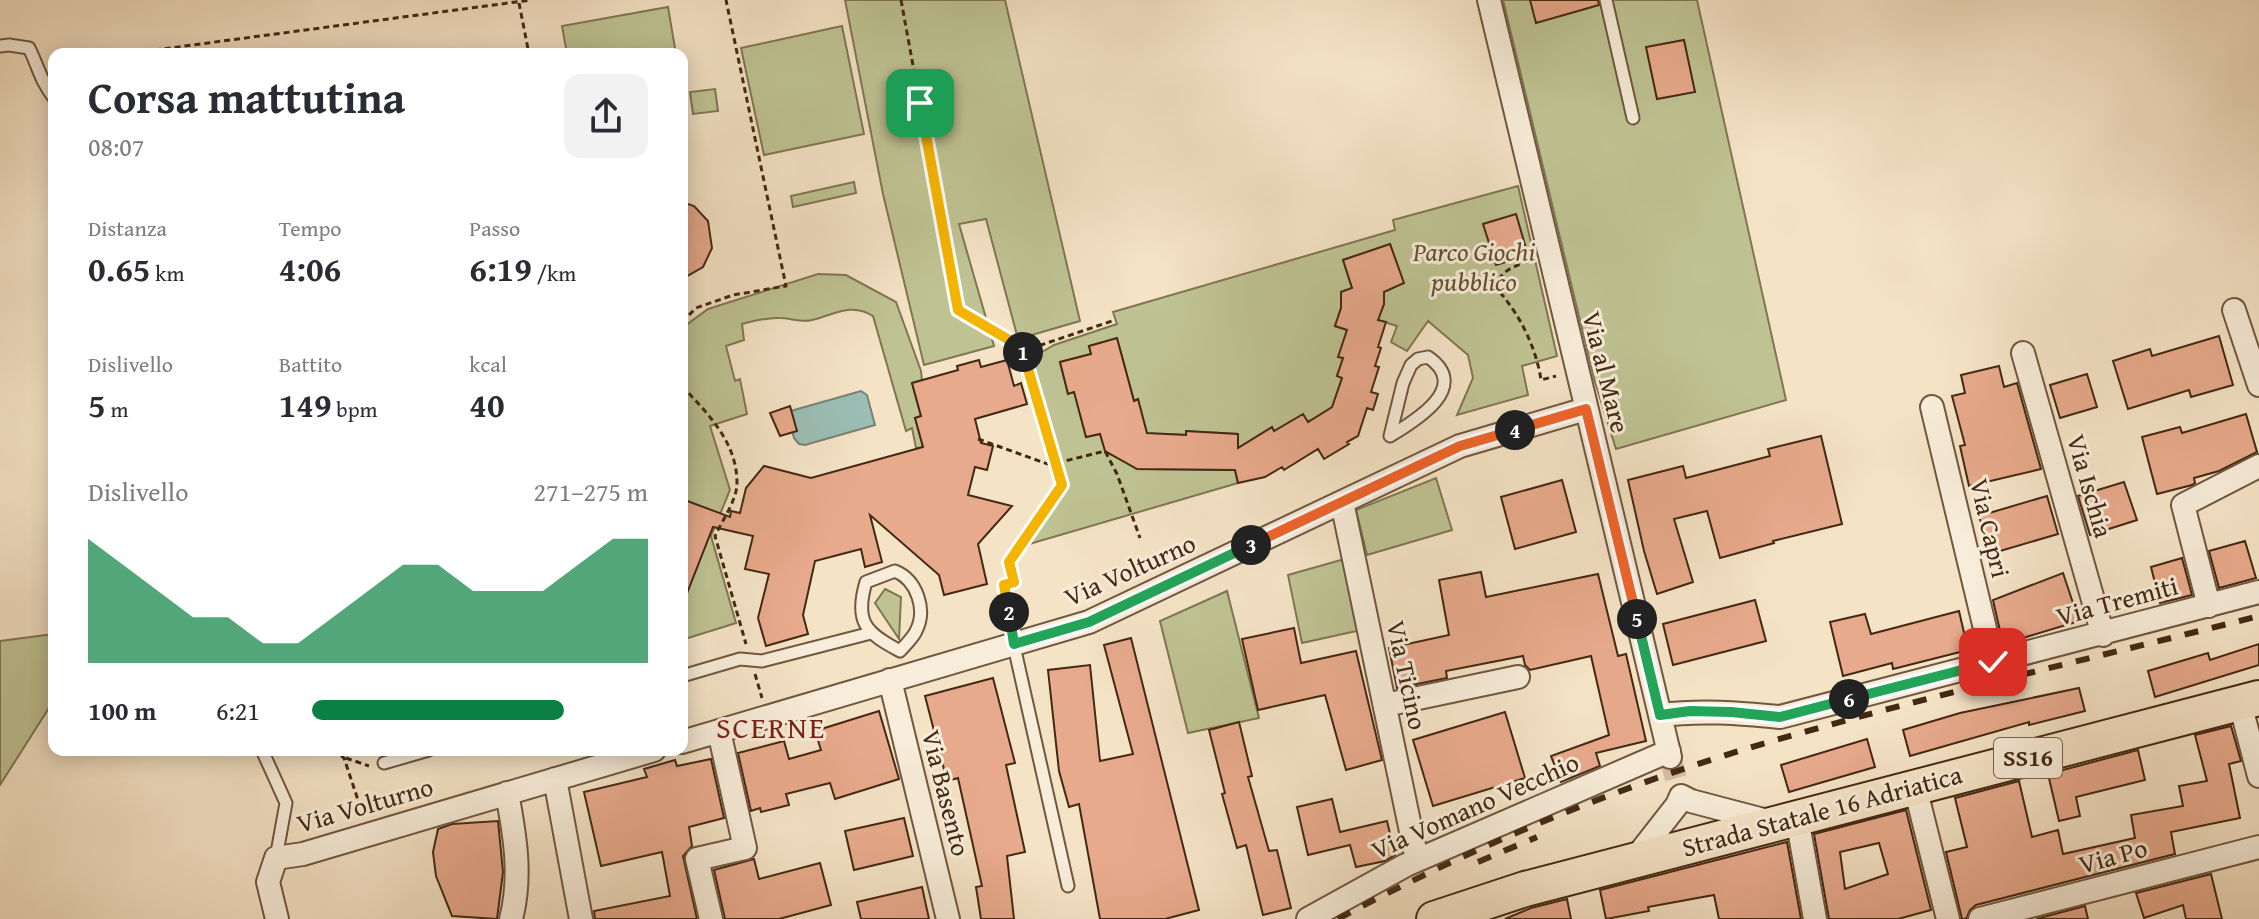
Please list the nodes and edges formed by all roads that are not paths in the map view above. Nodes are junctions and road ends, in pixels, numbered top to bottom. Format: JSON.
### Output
{"nodes":[{"id":1,"x":1489,"y":0,"type":"edge"},
{"id":2,"x":1606,"y":0,"type":"edge"},
{"id":3,"x":0,"y":46,"type":"edge"},
{"id":4,"x":48,"y":91,"type":"edge"},
{"id":5,"x":1633,"y":118,"type":"dead end"},
{"id":6,"x":2234,"y":310,"type":"dead end"},
{"id":7,"x":2023,"y":353,"type":"dead end"},
{"id":8,"x":2041,"y":373,"type":"dead end"},
{"id":9,"x":2259,"y":385,"type":"edge"},
{"id":10,"x":1932,"y":407,"type":"dead end"},
{"id":11,"x":1586,"y":409,"type":"junction"},
{"id":12,"x":1390,"y":436,"type":"joint"},
{"id":13,"x":2259,"y":466,"type":"edge"},
{"id":14,"x":1342,"y":502,"type":"junction"},
{"id":15,"x":2259,"y":592,"type":"edge"},
{"id":16,"x":2209,"y":606,"type":"junction"},
{"id":17,"x":871,"y":633,"type":"junction"},
{"id":18,"x":2108,"y":633,"type":"junction"},
{"id":19,"x":1015,"y":650,"type":"junction"},
{"id":20,"x":900,"y":651,"type":"junction"},
{"id":21,"x":1993,"y":662,"type":"junction"},
{"id":22,"x":688,"y":674,"type":"edge"},
{"id":23,"x":1518,"y":677,"type":"dead end"},
{"id":24,"x":898,"y":678,"type":"junction"},
{"id":25,"x":2249,"y":700,"type":"edge"},
{"id":26,"x":1385,"y":705,"type":"junction"},
{"id":27,"x":1660,"y":715,"type":"junction"},
{"id":28,"x":719,"y":731,"type":"junction"},
{"id":29,"x":688,"y":740,"type":"edge"},
{"id":30,"x":1669,"y":754,"type":"joint"},
{"id":31,"x":265,"y":756,"type":"edge"},
{"id":32,"x":408,"y":756,"type":"edge"},
{"id":33,"x":634,"y":756,"type":"edge"},
{"id":34,"x":384,"y":763,"type":"road end"},
{"id":35,"x":2259,"y":776,"type":"edge"},
{"id":36,"x":555,"y":779,"type":"junction"},
{"id":37,"x":1915,"y":787,"type":"junction"},
{"id":38,"x":507,"y":793,"type":"junction"},
{"id":39,"x":1684,"y":803,"type":"junction"},
{"id":40,"x":1787,"y":821,"type":"junction"},
{"id":41,"x":1698,"y":844,"type":"junction"},
{"id":42,"x":2259,"y":847,"type":"edge"},
{"id":43,"x":276,"y":858,"type":"junction"},
{"id":44,"x":1417,"y":860,"type":"junction"},
{"id":45,"x":1634,"y":860,"type":"junction"},
{"id":46,"x":1068,"y":886,"type":"dead end"},
{"id":47,"x":1503,"y":908,"type":"edge"},
{"id":48,"x":277,"y":919,"type":"edge"},
{"id":49,"x":511,"y":919,"type":"edge"},
{"id":50,"x":581,"y":919,"type":"edge"},
{"id":51,"x":711,"y":919,"type":"edge"},
{"id":52,"x":948,"y":919,"type":"edge"},
{"id":53,"x":1308,"y":919,"type":"edge"},
{"id":54,"x":1434,"y":919,"type":"edge"},
{"id":55,"x":1815,"y":919,"type":"edge"},
{"id":56,"x":1948,"y":919,"type":"edge"},
{"id":57,"x":1980,"y":919,"type":"edge"}],
"edges":[{"from":1,"to":11,"type":"street","name":"Via al Mare"},
{"from":2,"to":5,"type":"lane"},
{"from":3,"to":4,"type":"lane"},
{"from":6,"to":9,"type":"street"},
{"from":7,"to":18,"type":"street","name":"Via Ischia"},
{"from":8,"to":18,"type":"street"},
{"from":10,"to":21,"type":"street","name":"Via Capri"},
{"from":11,"to":14,"type":"street","name":"Via Volturno"},
{"from":11,"to":27,"type":"street","name":"Via al Mare"},
{"from":12,"to":12,"type":"lane"},
{"from":13,"to":16,"type":"street"},
{"from":14,"to":19,"type":"street","name":"Via Volturno"},
{"from":14,"to":26,"type":"street","name":"Via Ticino"},
{"from":15,"to":16,"type":"street","name":"Via Tremiti"},
{"from":16,"to":18,"type":"street","name":"Via Tremiti"},
{"from":17,"to":20,"type":"lane"},
{"from":17,"to":20,"type":"lane"},
{"from":17,"to":22,"type":"lane"},
{"from":18,"to":21,"type":"street","name":"Via Tremiti"},
{"from":19,"to":24,"type":"street","name":"Via Volturno"},
{"from":19,"to":46,"type":"lane"},
{"from":20,"to":24,"type":"lane"},
{"from":21,"to":27,"type":"street","name":"Via Tremiti"},
{"from":23,"to":26,"type":"street"},
{"from":24,"to":28,"type":"street","name":"Via Volturno"},
{"from":24,"to":52,"type":"street","name":"Via Basento"},
{"from":25,"to":35,"type":"street"},
{"from":25,"to":37,"type":"main road","name":"Strada Statale 16 Adriatica","number":"SS16"},
{"from":26,"to":44,"type":"street","name":"Via Ticino"},
{"from":27,"to":30,"type":"street","name":"Via al Mare"},
{"from":28,"to":29,"type":"street","name":"Via Volturno"},
{"from":28,"to":51,"type":"street"},
{"from":30,"to":44,"type":"street","name":"Via Vomano Vecchio"},
{"from":31,"to":43,"type":"lane"},
{"from":32,"to":34,"type":"lane"},
{"from":33,"to":36,"type":"street","name":"Via Volturno"},
{"from":36,"to":38,"type":"street","name":"Via Volturno"},
{"from":36,"to":50,"type":"street"},
{"from":37,"to":40,"type":"main road","name":"Strada Statale 16 Adriatica","number":"SS16"},
{"from":37,"to":56,"type":"street"},
{"from":38,"to":43,"type":"street","name":"Via Volturno"},
{"from":38,"to":49,"type":"street"},
{"from":39,"to":40,"type":"street"},
{"from":39,"to":41,"type":"street"},
{"from":39,"to":45,"type":"street"},
{"from":40,"to":41,"type":"main road","name":"Strada Statale 16 Adriatica","number":"SS16"},
{"from":40,"to":55,"type":"street"},
{"from":41,"to":45,"type":"main road","name":"Strada Statale 16 Adriatica","number":"SS16"},
{"from":42,"to":57,"type":"street","name":"Via Po"},
{"from":43,"to":48,"type":"street"},
{"from":44,"to":53,"type":"street","name":"Via Vomano Vecchio"},
{"from":45,"to":47,"type":"main road","name":"Strada Statale 16 Adriatica","number":"SS16"},
{"from":47,"to":54,"type":"main road","name":"Strada Statale 16 Adriatica","number":"SS16"}]}
